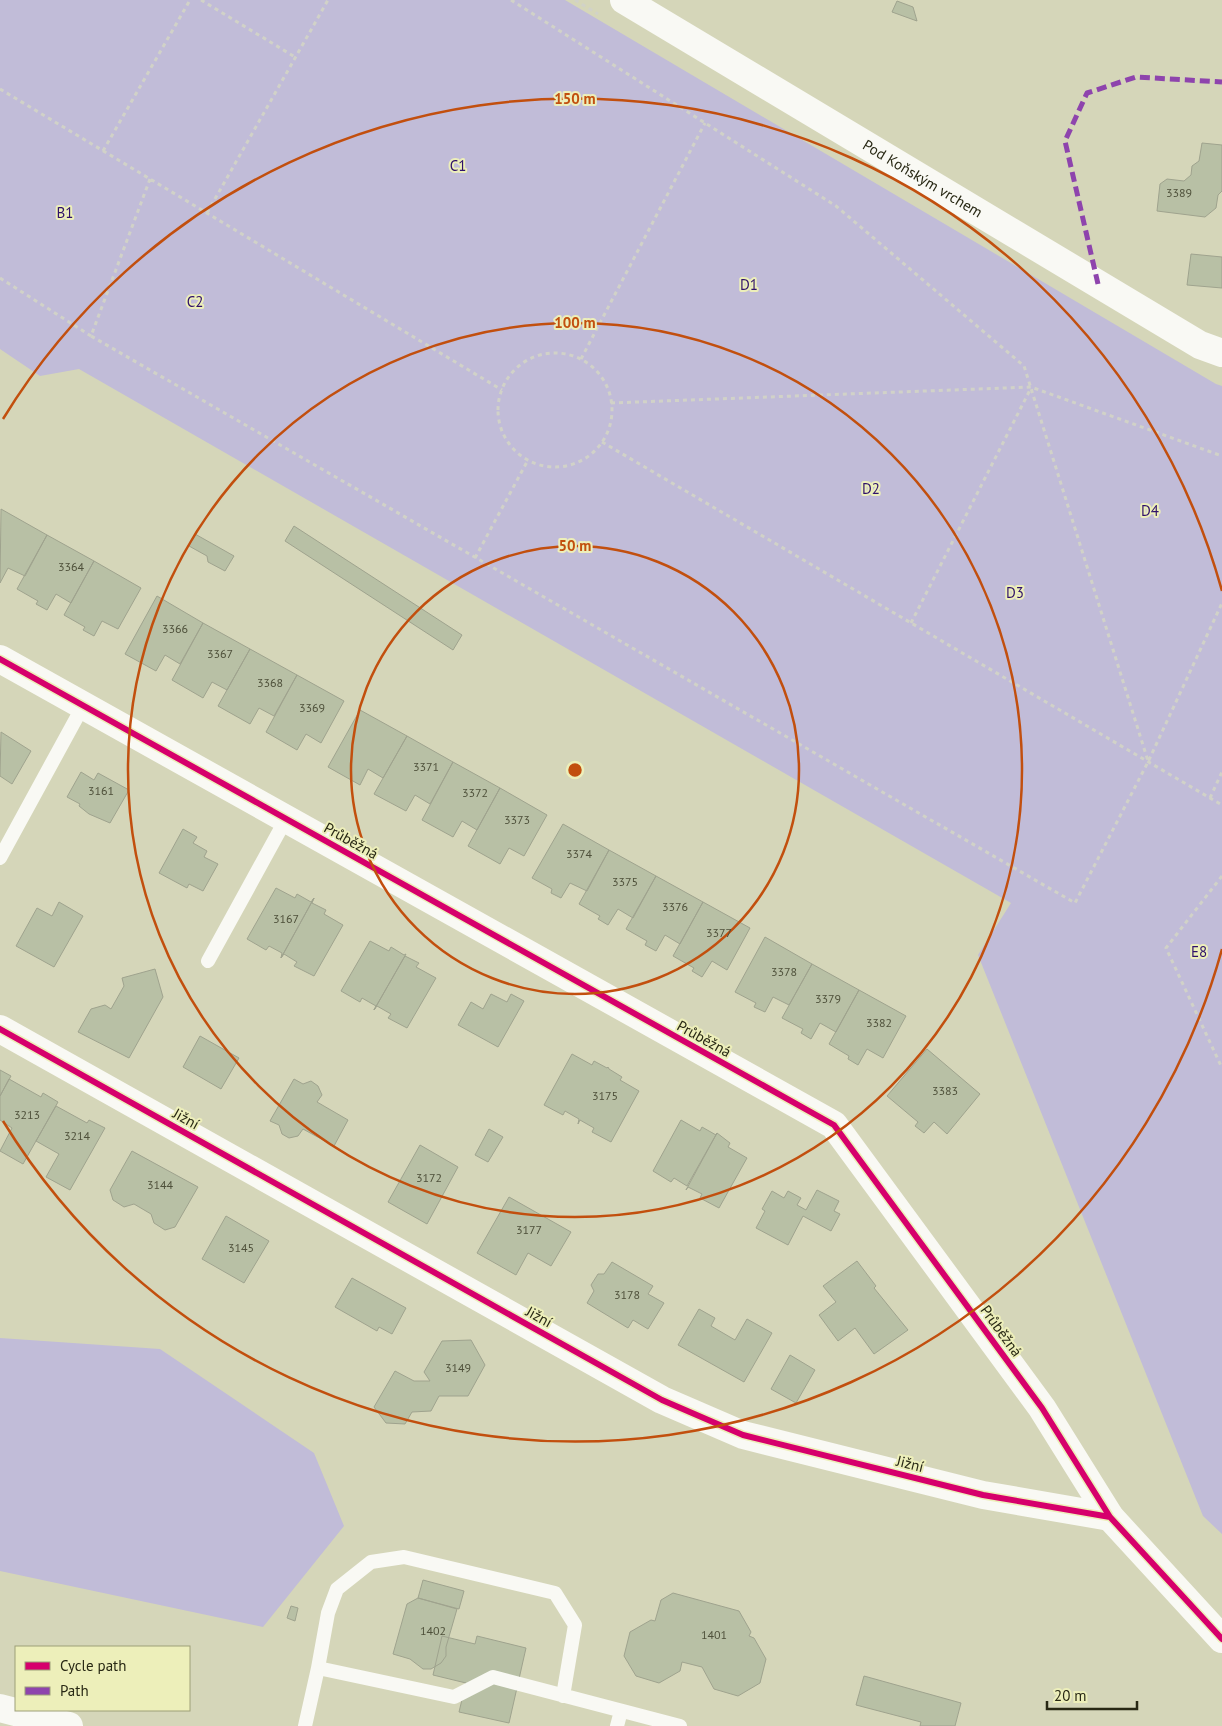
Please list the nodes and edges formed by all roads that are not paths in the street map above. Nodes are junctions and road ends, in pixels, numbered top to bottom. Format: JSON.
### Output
{"nodes":[{"id":1,"x":624,"y":0,"type":"edge"},
{"id":2,"x":1222,"y":354,"type":"edge"},
{"id":3,"x":0,"y":659,"type":"edge"},
{"id":4,"x":83,"y":706,"type":"junction"},
{"id":5,"x":286,"y":819,"type":"junction"},
{"id":6,"x":0,"y":858,"type":"edge"},
{"id":7,"x":208,"y":961,"type":"dead end"},
{"id":8,"x":0,"y":1029,"type":"edge"},
{"id":9,"x":1110,"y":1517,"type":"junction"},
{"id":10,"x":1222,"y":1639,"type":"edge"},
{"id":11,"x":318,"y":1668,"type":"junction"},
{"id":12,"x":563,"y":1696,"type":"junction"},
{"id":13,"x":0,"y":1708,"type":"edge"},
{"id":14,"x":621,"y":1711,"type":"junction"},
{"id":15,"x":69,"y":1726,"type":"edge"},
{"id":16,"x":304,"y":1726,"type":"edge"},
{"id":17,"x":617,"y":1726,"type":"edge"},
{"id":18,"x":680,"y":1726,"type":"edge"}],
"edges":[{"from":1,"to":2,"type":"street","name":"Pod Koňským vrchem"},
{"from":3,"to":4,"type":"street","name":"Průběžná"},
{"from":4,"to":5,"type":"street","name":"Průběžná"},
{"from":4,"to":6,"type":"lane"},
{"from":5,"to":7,"type":"lane"},
{"from":5,"to":9,"type":"street","name":"Průběžná"},
{"from":8,"to":9,"type":"street","name":"Jižní"},
{"from":9,"to":10,"type":"street","name":"Průběžná"},
{"from":11,"to":12,"type":"lane"},
{"from":11,"to":12,"type":"lane"},
{"from":11,"to":16,"type":"lane"},
{"from":12,"to":14,"type":"lane"},
{"from":13,"to":15,"type":"street"},
{"from":14,"to":17,"type":"lane"},
{"from":14,"to":18,"type":"lane"}]}
